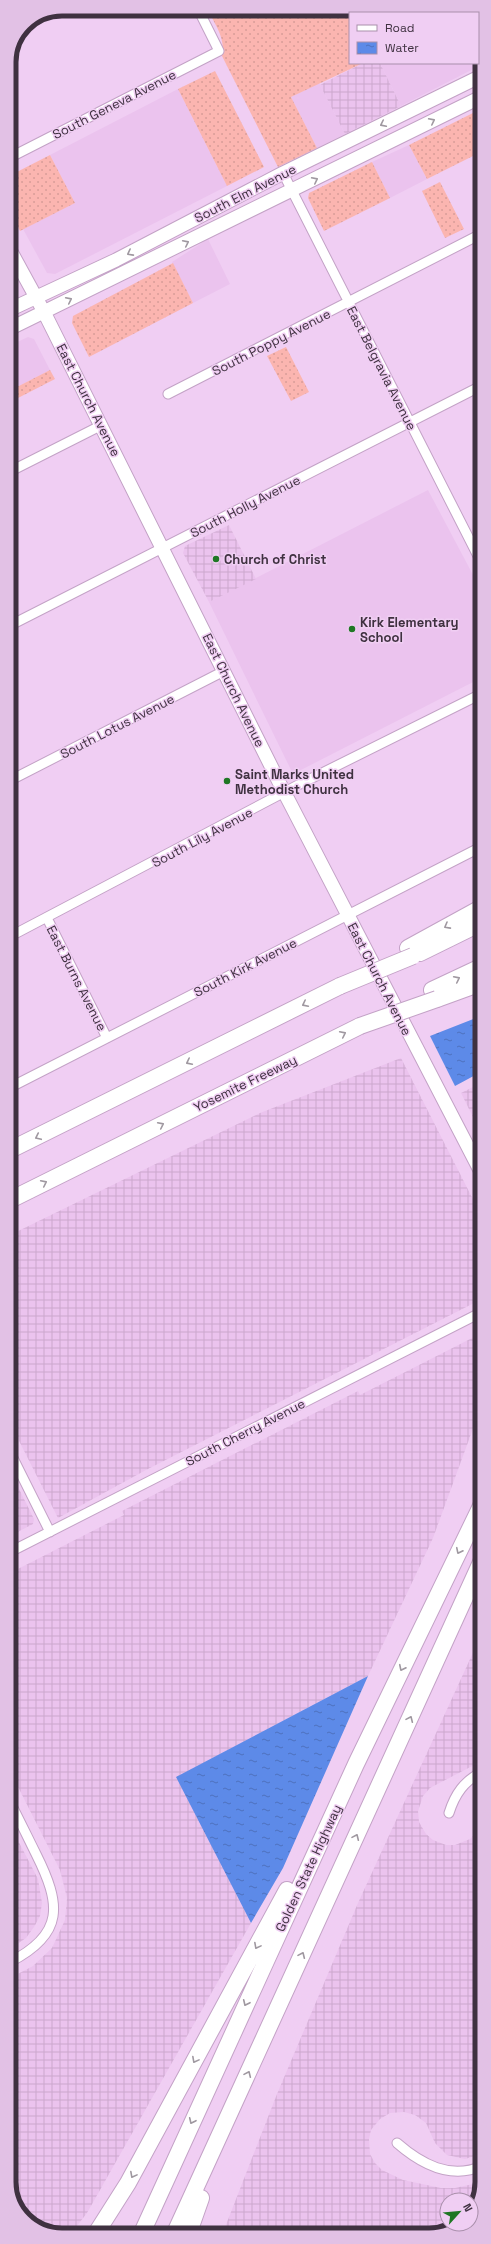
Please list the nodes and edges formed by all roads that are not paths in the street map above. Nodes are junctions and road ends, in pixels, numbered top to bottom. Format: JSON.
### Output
{"nodes":[{"id":1,"x":202,"y":16,"type":"edge"},
{"id":2,"x":475,"y":79,"type":"edge"},
{"id":3,"x":475,"y":100,"type":"edge"},
{"id":4,"x":16,"y":154,"type":"edge"},
{"id":5,"x":283,"y":173,"type":"junction"},
{"id":6,"x":292,"y":191,"type":"junction"},
{"id":7,"x":475,"y":237,"type":"edge"},
{"id":8,"x":16,"y":260,"type":"edge"},
{"id":9,"x":36,"y":296,"type":"junction"},
{"id":10,"x":349,"y":303,"type":"junction"},
{"id":11,"x":16,"y":306,"type":"edge"},
{"id":12,"x":44,"y":312,"type":"junction"},
{"id":13,"x":16,"y":326,"type":"edge"},
{"id":14,"x":475,"y":389,"type":"edge"},
{"id":15,"x":168,"y":394,"type":"dead end"},
{"id":16,"x":410,"y":423,"type":"junction"},
{"id":17,"x":102,"y":425,"type":"junction"},
{"id":18,"x":16,"y":468,"type":"edge"},
{"id":19,"x":475,"y":541,"type":"edge"},
{"id":20,"x":163,"y":548,"type":"junction"},
{"id":21,"x":16,"y":622,"type":"edge"},
{"id":22,"x":224,"y":671,"type":"junction"},
{"id":23,"x":475,"y":697,"type":"edge"},
{"id":24,"x":16,"y":777,"type":"edge"},
{"id":25,"x":285,"y":793,"type":"junction"},
{"id":26,"x":475,"y":850,"type":"edge"},
{"id":27,"x":475,"y":912,"type":"edge"},
{"id":28,"x":347,"y":915,"type":"junction"},
{"id":29,"x":47,"y":918,"type":"junction"},
{"id":30,"x":475,"y":925,"type":"edge"},
{"id":31,"x":16,"y":934,"type":"edge"},
{"id":32,"x":410,"y":952,"type":"junction"},
{"id":33,"x":475,"y":971,"type":"edge"},
{"id":34,"x":475,"y":985,"type":"edge"},
{"id":35,"x":435,"y":995,"type":"junction"},
{"id":36,"x":107,"y":1038,"type":"junction"},
{"id":37,"x":16,"y":1085,"type":"edge"},
{"id":38,"x":16,"y":1147,"type":"edge"},
{"id":39,"x":475,"y":1152,"type":"edge"},
{"id":40,"x":16,"y":1197,"type":"edge"},
{"id":41,"x":475,"y":1316,"type":"edge"},
{"id":42,"x":16,"y":1464,"type":"edge"},
{"id":43,"x":475,"y":1518,"type":"edge"},
{"id":44,"x":50,"y":1532,"type":"junction"},
{"id":45,"x":16,"y":1549,"type":"edge"},
{"id":46,"x":475,"y":1575,"type":"edge"},
{"id":47,"x":356,"y":1764,"type":"junction"},
{"id":48,"x":475,"y":1776,"type":"edge"},
{"id":49,"x":449,"y":1813,"type":"dead end"},
{"id":50,"x":16,"y":1814,"type":"edge"},
{"id":51,"x":16,"y":1958,"type":"edge"},
{"id":52,"x":232,"y":2109,"type":"junction"},
{"id":53,"x":397,"y":2143,"type":"dead end"},
{"id":54,"x":475,"y":2168,"type":"edge"},
{"id":55,"x":99,"y":2228,"type":"edge"},
{"id":56,"x":144,"y":2228,"type":"edge"},
{"id":57,"x":177,"y":2228,"type":"edge"},
{"id":58,"x":190,"y":2228,"type":"edge"}],
"edges":[{"from":1,"to":4,"type":"street","name":"South Geneva Avenue"},
{"from":2,"to":5,"type":"main road","name":"South Elm Avenue","one_way":true},
{"from":6,"to":3,"type":"main road","name":"South Elm Avenue","one_way":true},
{"from":5,"to":6,"type":"street","name":"East Belgravia Avenue"},
{"from":5,"to":9,"type":"main road","name":"South Elm Avenue","one_way":true},
{"from":6,"to":10,"type":"street","name":"East Belgravia Avenue"},
{"from":12,"to":6,"type":"main road","name":"South Elm Avenue","one_way":true},
{"from":7,"to":10,"type":"street","name":"South Poppy Avenue"},
{"from":8,"to":9,"type":"main road","name":"East Church Avenue"},
{"from":9,"to":11,"type":"main road","name":"South Elm Avenue"},
{"from":9,"to":12,"type":"main road","name":"East Church Avenue"},
{"from":10,"to":15,"type":"street","name":"South Poppy Avenue"},
{"from":10,"to":16,"type":"street","name":"East Belgravia Avenue"},
{"from":12,"to":13,"type":"main road","name":"South Elm Avenue"},
{"from":12,"to":17,"type":"main road","name":"East Church Avenue"},
{"from":14,"to":16,"type":"street","name":"South Holly Avenue"},
{"from":16,"to":19,"type":"street","name":"East Belgravia Avenue"},
{"from":16,"to":20,"type":"street","name":"South Holly Avenue"},
{"from":17,"to":18,"type":"street"},
{"from":17,"to":20,"type":"main road","name":"East Church Avenue"},
{"from":20,"to":21,"type":"street","name":"South Holly Avenue"},
{"from":20,"to":22,"type":"main road","name":"East Church Avenue"},
{"from":22,"to":24,"type":"street","name":"South Lotus Avenue"},
{"from":22,"to":25,"type":"main road","name":"East Church Avenue"},
{"from":23,"to":25,"type":"street","name":"South Lily Avenue"},
{"from":25,"to":28,"type":"main road","name":"East Church Avenue"},
{"from":25,"to":29,"type":"street","name":"South Lily Avenue"},
{"from":26,"to":28,"type":"street","name":"South Kirk Avenue"},
{"from":27,"to":32,"type":"highway","one_way":true},
{"from":28,"to":36,"type":"street","name":"South Kirk Avenue"},
{"from":28,"to":39,"type":"main road","name":"East Church Avenue"},
{"from":29,"to":31,"type":"street","name":"South Lily Avenue"},
{"from":29,"to":36,"type":"street","name":"East Burns Avenue"},
{"from":30,"to":32,"type":"highway"},
{"from":32,"to":38,"type":"highway","one_way":true,"bridge":true},
{"from":35,"to":33,"type":"highway","name":"Yosemite Freeway","one_way":true},
{"from":34,"to":35,"type":"highway"},
{"from":40,"to":35,"type":"highway","name":"Yosemite Freeway","one_way":true,"bridge":true},
{"from":36,"to":37,"type":"street","name":"South Kirk Avenue"},
{"from":41,"to":44,"type":"street","name":"South Cherry Avenue"},
{"from":42,"to":44,"type":"street"},
{"from":43,"to":47,"type":"highway","name":"Golden State Highway","one_way":true},
{"from":44,"to":45,"type":"street","name":"South Cherry Avenue"},
{"from":52,"to":46,"type":"highway","one_way":true},
{"from":47,"to":55,"type":"highway","one_way":true},
{"from":47,"to":56,"type":"highway","name":"Golden State Highway","one_way":true},
{"from":48,"to":49,"type":"street"},
{"from":50,"to":51,"type":"street"},
{"from":52,"to":57,"type":"highway"},
{"from":52,"to":58,"type":"highway"},
{"from":53,"to":54,"type":"street"}]}
